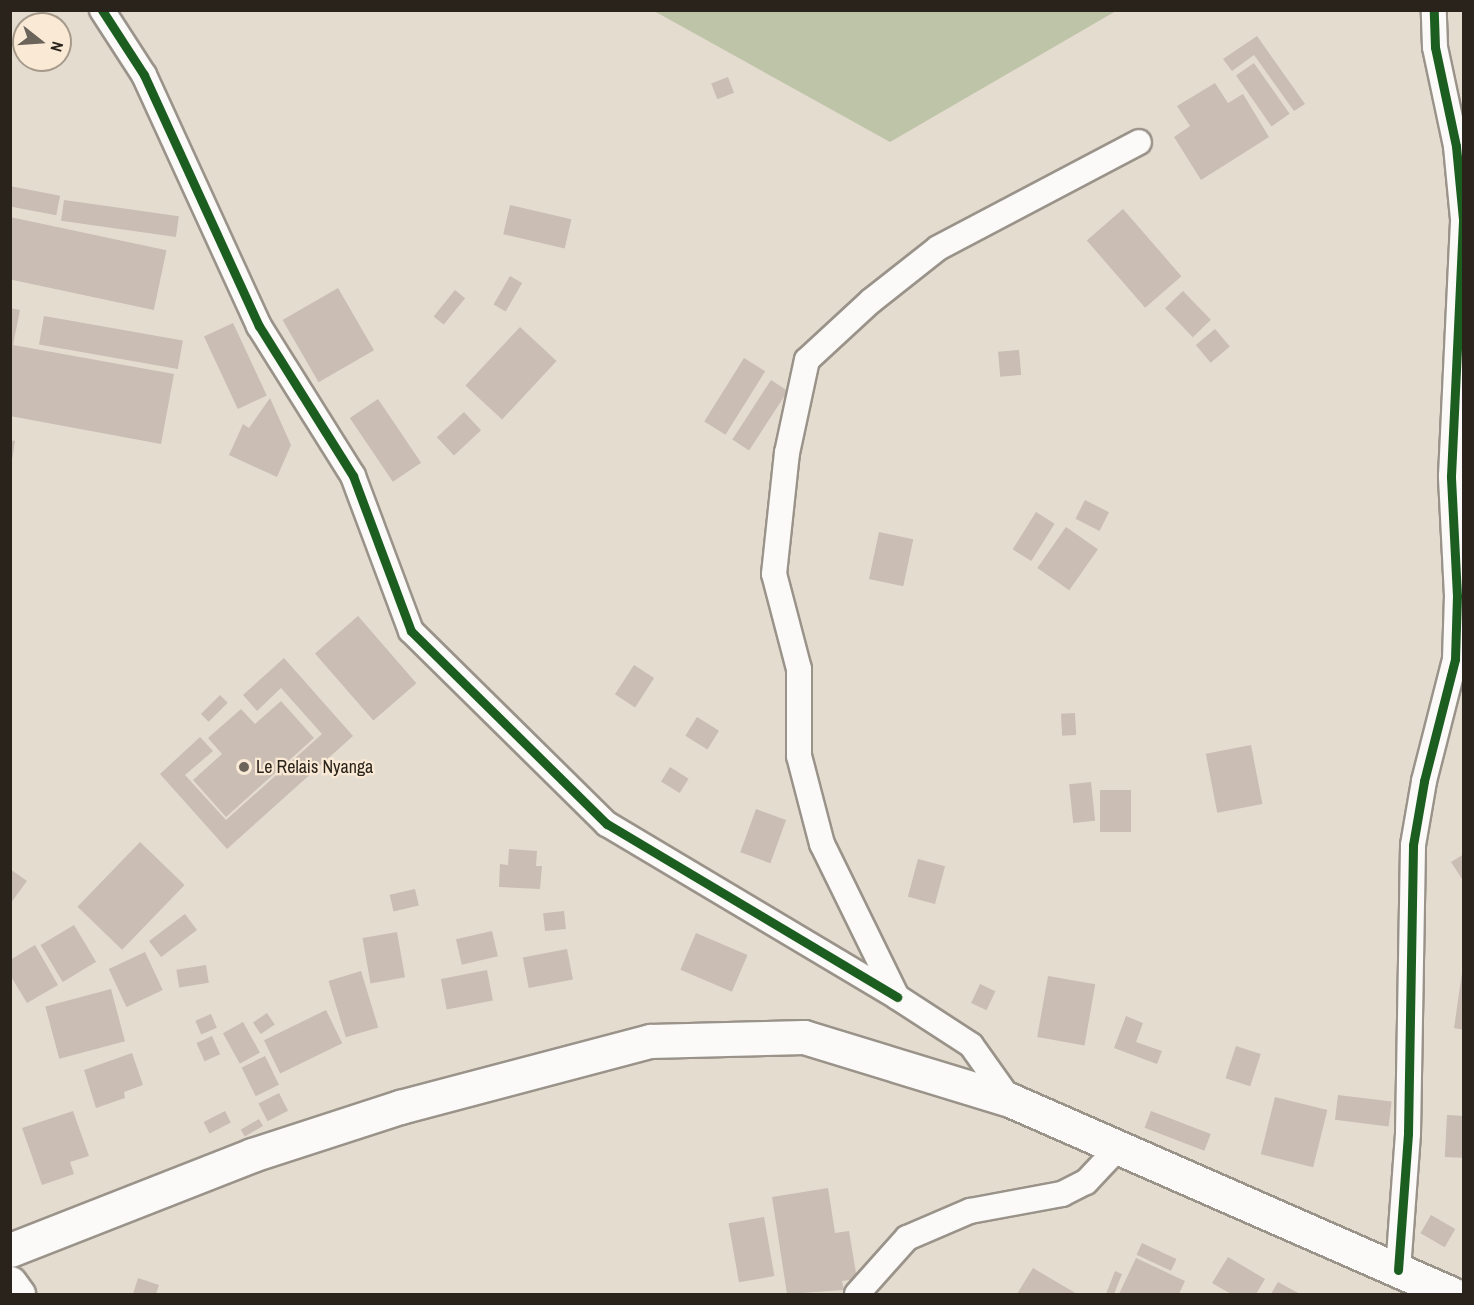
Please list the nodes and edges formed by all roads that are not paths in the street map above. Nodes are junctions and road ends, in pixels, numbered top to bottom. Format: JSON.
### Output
{"nodes":[{"id":1,"x":102,"y":10,"type":"edge"},
{"id":2,"x":1434,"y":10,"type":"edge"},
{"id":3,"x":1139,"y":142,"type":"dead end"},
{"id":4,"x":897,"y":997,"type":"junction"},
{"id":5,"x":1010,"y":1100,"type":"junction"},
{"id":6,"x":1118,"y":1148,"type":"junction"},
{"id":7,"x":10,"y":1250,"type":"edge"},
{"id":8,"x":1398,"y":1270,"type":"junction"},
{"id":9,"x":10,"y":1283,"type":"edge"},
{"id":10,"x":18,"y":1294,"type":"edge"},
{"id":11,"x":857,"y":1294,"type":"edge"},
{"id":12,"x":1451,"y":1294,"type":"edge"}],
"edges":[{"from":1,"to":4,"type":"street"},
{"from":2,"to":8,"type":"street"},
{"from":3,"to":4,"type":"street"},
{"from":4,"to":5,"type":"street"},
{"from":5,"to":6,"type":"main road"},
{"from":5,"to":7,"type":"main road"},
{"from":6,"to":8,"type":"main road"},
{"from":6,"to":11,"type":"street"},
{"from":8,"to":12,"type":"main road"},
{"from":9,"to":10,"type":"main road"}]}
